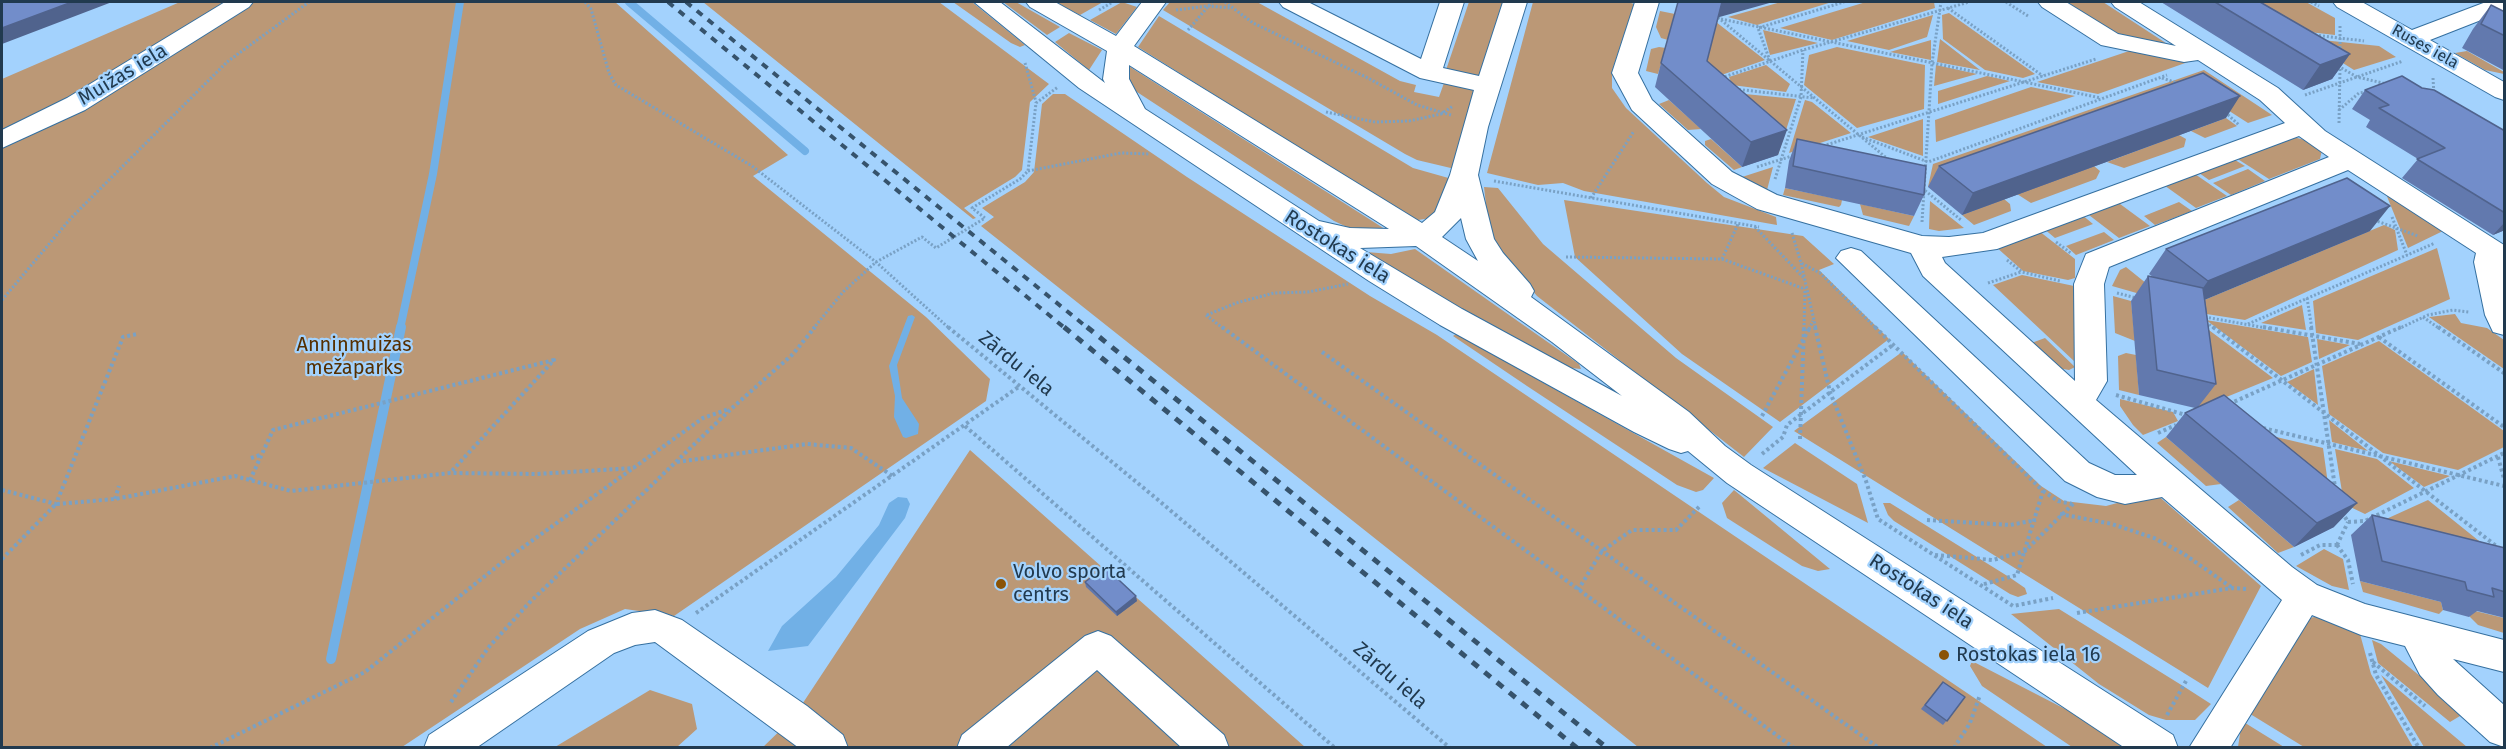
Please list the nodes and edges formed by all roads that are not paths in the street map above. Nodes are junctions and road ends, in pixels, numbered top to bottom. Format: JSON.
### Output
{"nodes":[{"id":1,"x":241,"y":2,"type":"edge"},
{"id":2,"x":986,"y":2,"type":"edge"},
{"id":3,"x":1038,"y":2,"type":"edge"},
{"id":4,"x":1292,"y":2,"type":"edge"},
{"id":5,"x":1452,"y":2,"type":"edge"},
{"id":6,"x":1515,"y":2,"type":"edge"},
{"id":7,"x":1646,"y":2,"type":"edge"},
{"id":8,"x":2050,"y":2,"type":"edge"},
{"id":9,"x":2123,"y":2,"type":"edge"},
{"id":10,"x":2505,"y":3,"type":"edge"},
{"id":11,"x":1161,"y":6,"type":"edge"},
{"id":12,"x":2343,"y":10,"type":"edge"},
{"id":13,"x":1120,"y":48,"type":"junction"},
{"id":14,"x":2410,"y":48,"type":"junction"},
{"id":15,"x":2202,"y":52,"type":"junction"},
{"id":16,"x":1429,"y":73,"type":"junction"},
{"id":17,"x":1490,"y":86,"type":"junction"},
{"id":18,"x":2505,"y":92,"type":"edge"},
{"id":19,"x":1136,"y":116,"type":"junction"},
{"id":20,"x":2304,"y":125,"type":"junction"},
{"id":21,"x":2,"y":140,"type":"edge"},
{"id":22,"x":2350,"y":159,"type":"junction"},
{"id":23,"x":1478,"y":178,"type":"junction"},
{"id":24,"x":1296,"y":221,"type":"junction"},
{"id":25,"x":1421,"y":236,"type":"junction"},
{"id":26,"x":1922,"y":239,"type":"junction"},
{"id":27,"x":2498,"y":253,"type":"edge"},
{"id":28,"x":1851,"y":258,"type":"dead end"},
{"id":29,"x":2502,"y":320,"type":"edge"},
{"id":30,"x":1563,"y":334,"type":"junction"},
{"id":31,"x":2079,"y":403,"type":"junction"},
{"id":32,"x":1713,"y":455,"type":"junction"},
{"id":33,"x":2168,"y":481,"type":"junction"},
{"id":34,"x":2304,"y":596,"type":"junction"},
{"id":35,"x":2417,"y":633,"type":"junction"},
{"id":36,"x":2505,"y":656,"type":"edge"},
{"id":37,"x":2505,"y":729,"type":"edge"},
{"id":38,"x":443,"y":747,"type":"edge"},
{"id":39,"x":829,"y":747,"type":"edge"},
{"id":40,"x":976,"y":747,"type":"edge"},
{"id":41,"x":1210,"y":747,"type":"edge"},
{"id":42,"x":2159,"y":747,"type":"edge"},
{"id":43,"x":2208,"y":747,"type":"edge"}],
"edges":[{"from":1,"to":21,"type":"street","name":"Muižas iela"},
{"from":2,"to":19,"type":"street","name":"Rostokas iela"},
{"from":3,"to":13,"type":"street","name":"Rostokas iela"},
{"from":4,"to":16,"type":"street"},
{"from":5,"to":16,"type":"street"},
{"from":6,"to":17,"type":"street"},
{"from":7,"to":26,"type":"street"},
{"from":8,"to":15,"type":"street"},
{"from":9,"to":15,"type":"street"},
{"from":10,"to":14,"type":"street"},
{"from":11,"to":13,"type":"street"},
{"from":12,"to":14,"type":"street","name":"Ruses iela"},
{"from":13,"to":19,"type":"street"},
{"from":13,"to":25,"type":"street","name":"Rostokas iela"},
{"from":14,"to":18,"type":"street","name":"Ruses iela"},
{"from":15,"to":20,"type":"street"},
{"from":16,"to":17,"type":"street"},
{"from":17,"to":23,"type":"street"},
{"from":19,"to":24,"type":"street","name":"Rostokas iela"},
{"from":20,"to":22,"type":"street"},
{"from":20,"to":26,"type":"street"},
{"from":22,"to":27,"type":"street"},
{"from":22,"to":31,"type":"street"},
{"from":23,"to":25,"type":"street"},
{"from":23,"to":30,"type":"street"},
{"from":24,"to":25,"type":"street"},
{"from":24,"to":32,"type":"street","name":"Rostokas iela"},
{"from":25,"to":30,"type":"street","name":"Rostokas iela"},
{"from":26,"to":31,"type":"street"},
{"from":27,"to":29,"type":"street"},
{"from":28,"to":33,"type":"street"},
{"from":30,"to":32,"type":"street","name":"Rostokas iela"},
{"from":31,"to":33,"type":"street"},
{"from":32,"to":42,"type":"street","name":"Rostokas iela"},
{"from":33,"to":34,"type":"street"},
{"from":34,"to":35,"type":"street"},
{"from":34,"to":43,"type":"street"},
{"from":35,"to":36,"type":"street"},
{"from":35,"to":37,"type":"street"},
{"from":38,"to":39,"type":"street"},
{"from":40,"to":41,"type":"street"}]}
